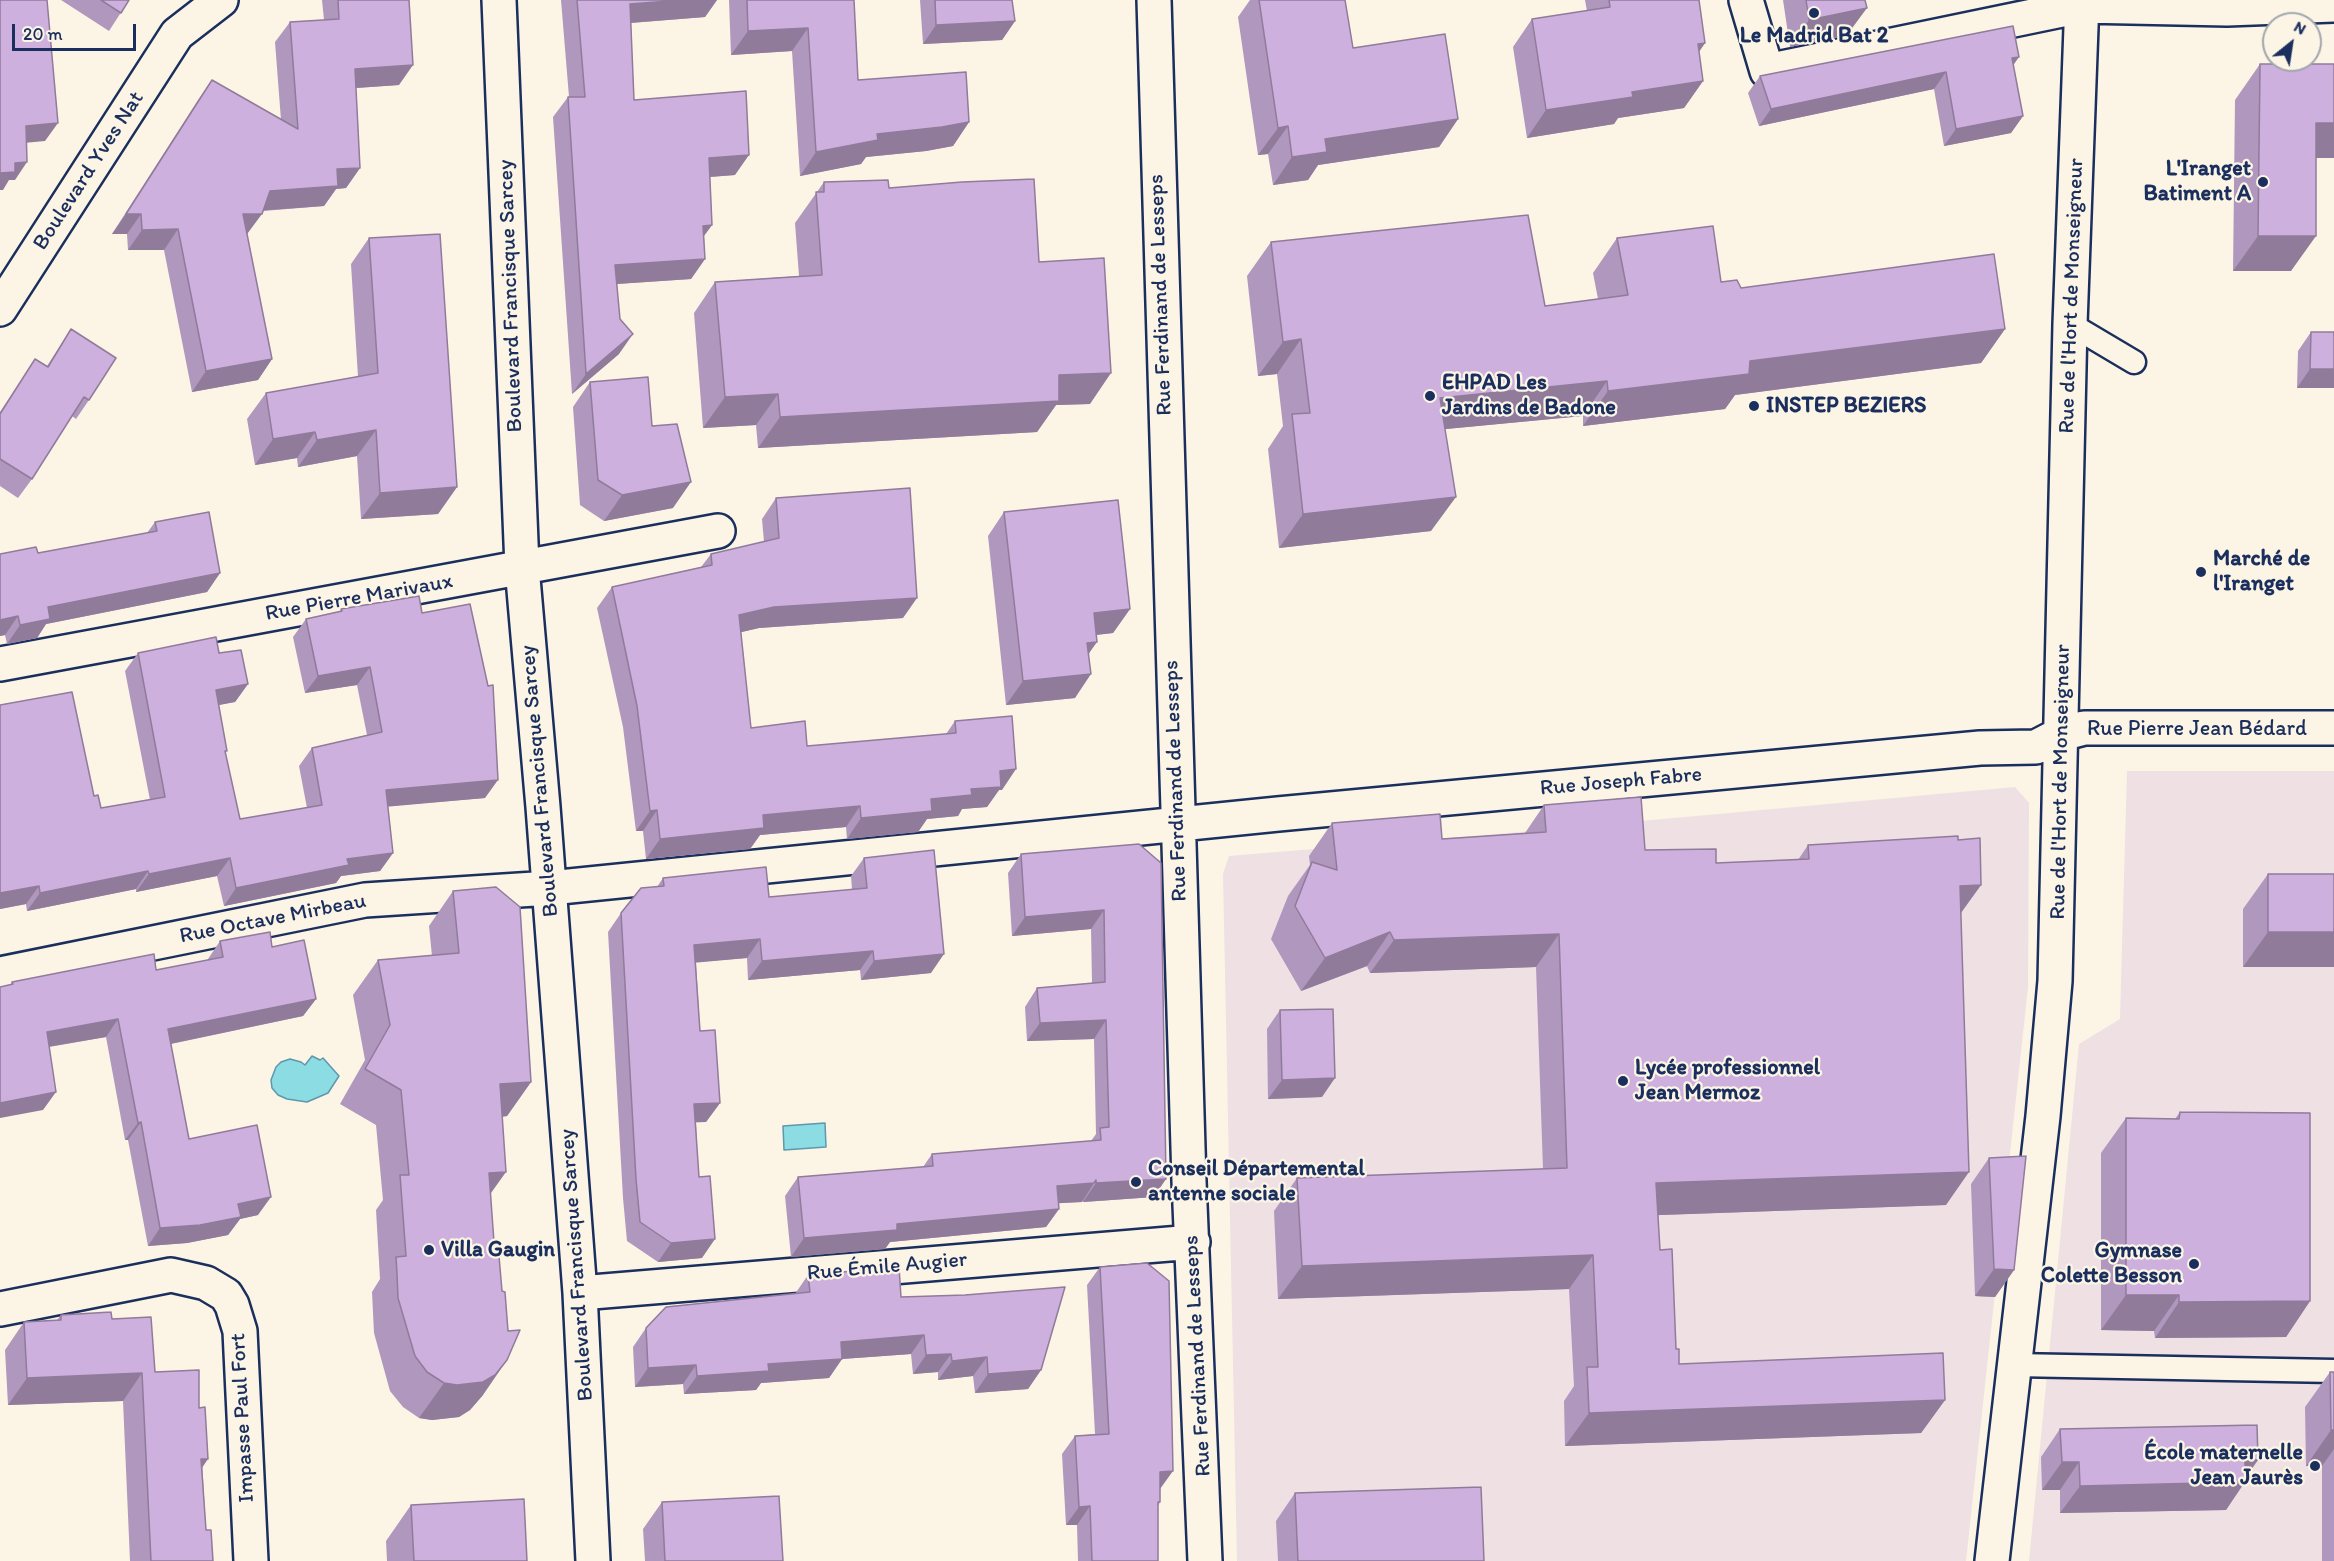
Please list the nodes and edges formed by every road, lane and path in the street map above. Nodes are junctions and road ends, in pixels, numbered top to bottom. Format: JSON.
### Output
{"nodes":[{"id":1,"x":182,"y":0,"type":"edge"},
{"id":2,"x":221,"y":0,"type":"edge"},
{"id":3,"x":499,"y":0,"type":"edge"},
{"id":4,"x":1154,"y":0,"type":"edge"},
{"id":5,"x":1746,"y":0,"type":"edge"},
{"id":6,"x":2081,"y":3,"type":"edge"},
{"id":7,"x":2191,"y":4,"type":"edge"},
{"id":8,"x":2334,"y":5,"type":"edge"},
{"id":9,"x":177,"y":34,"type":"junction"},
{"id":10,"x":2,"y":300,"type":"edge"},
{"id":11,"x":2070,"y":324,"type":"junction"},
{"id":12,"x":2134,"y":362,"type":"dead end"},
{"id":13,"x":718,"y":531,"type":"dead end"},
{"id":14,"x":522,"y":567,"type":"junction"},
{"id":15,"x":0,"y":664,"type":"edge"},
{"id":16,"x":2334,"y":728,"type":"edge"},
{"id":17,"x":2061,"y":734,"type":"junction"},
{"id":18,"x":1178,"y":825,"type":"junction"},
{"id":19,"x":550,"y":888,"type":"junction"},
{"id":20,"x":0,"y":974,"type":"edge"},
{"id":21,"x":1193,"y":1242,"type":"junction"},
{"id":22,"x":580,"y":1293,"type":"junction"},
{"id":23,"x":0,"y":1309,"type":"edge"},
{"id":24,"x":2014,"y":1365,"type":"junction"},
{"id":25,"x":2334,"y":1371,"type":"edge"},
{"id":26,"x":251,"y":1561,"type":"edge"},
{"id":27,"x":593,"y":1561,"type":"edge"},
{"id":28,"x":1205,"y":1561,"type":"edge"},
{"id":29,"x":1992,"y":1561,"type":"edge"}],
"edges":[{"from":1,"to":9,"type":"street","name":"Boulevard Yves Nat"},
{"from":2,"to":9,"type":"street","name":"Boulevard Yves Nat"},
{"from":3,"to":14,"type":"street","name":"Boulevard Francisque Sarcey"},
{"from":4,"to":18,"type":"street","name":"Rue Ferdinand de Lesseps"},
{"from":5,"to":6,"type":"street"},
{"from":6,"to":7,"type":"street"},
{"from":6,"to":11,"type":"street","name":"Rue de l'Hort de Monseigneur"},
{"from":7,"to":8,"type":"street"},
{"from":9,"to":10,"type":"street","name":"Boulevard Yves Nat"},
{"from":11,"to":12,"type":"lane"},
{"from":11,"to":17,"type":"street","name":"Rue de l'Hort de Monseigneur"},
{"from":13,"to":14,"type":"street","name":"Rue Pierre Marivaux"},
{"from":14,"to":15,"type":"street","name":"Rue Pierre Marivaux"},
{"from":14,"to":19,"type":"street","name":"Boulevard Francisque Sarcey"},
{"from":16,"to":17,"type":"street","name":"Rue Pierre Jean Bédard"},
{"from":17,"to":18,"type":"street","name":"Rue Joseph Fabre"},
{"from":17,"to":24,"type":"street","name":"Rue de l'Hort de Monseigneur"},
{"from":18,"to":19,"type":"street","name":"Rue Joseph Fabre"},
{"from":18,"to":21,"type":"street","name":"Rue Ferdinand de Lesseps"},
{"from":19,"to":20,"type":"street","name":"Rue Octave Mirbeau"},
{"from":19,"to":22,"type":"street","name":"Boulevard Francisque Sarcey"},
{"from":21,"to":22,"type":"street","name":"Rue Émile Augier"},
{"from":21,"to":28,"type":"street","name":"Rue Ferdinand de Lesseps"},
{"from":22,"to":27,"type":"street","name":"Boulevard Francisque Sarcey"},
{"from":23,"to":26,"type":"street","name":"Impasse Paul Fort"},
{"from":24,"to":25,"type":"lane"},
{"from":24,"to":29,"type":"street","name":"Rue de l'Hort de Monseigneur"}]}
